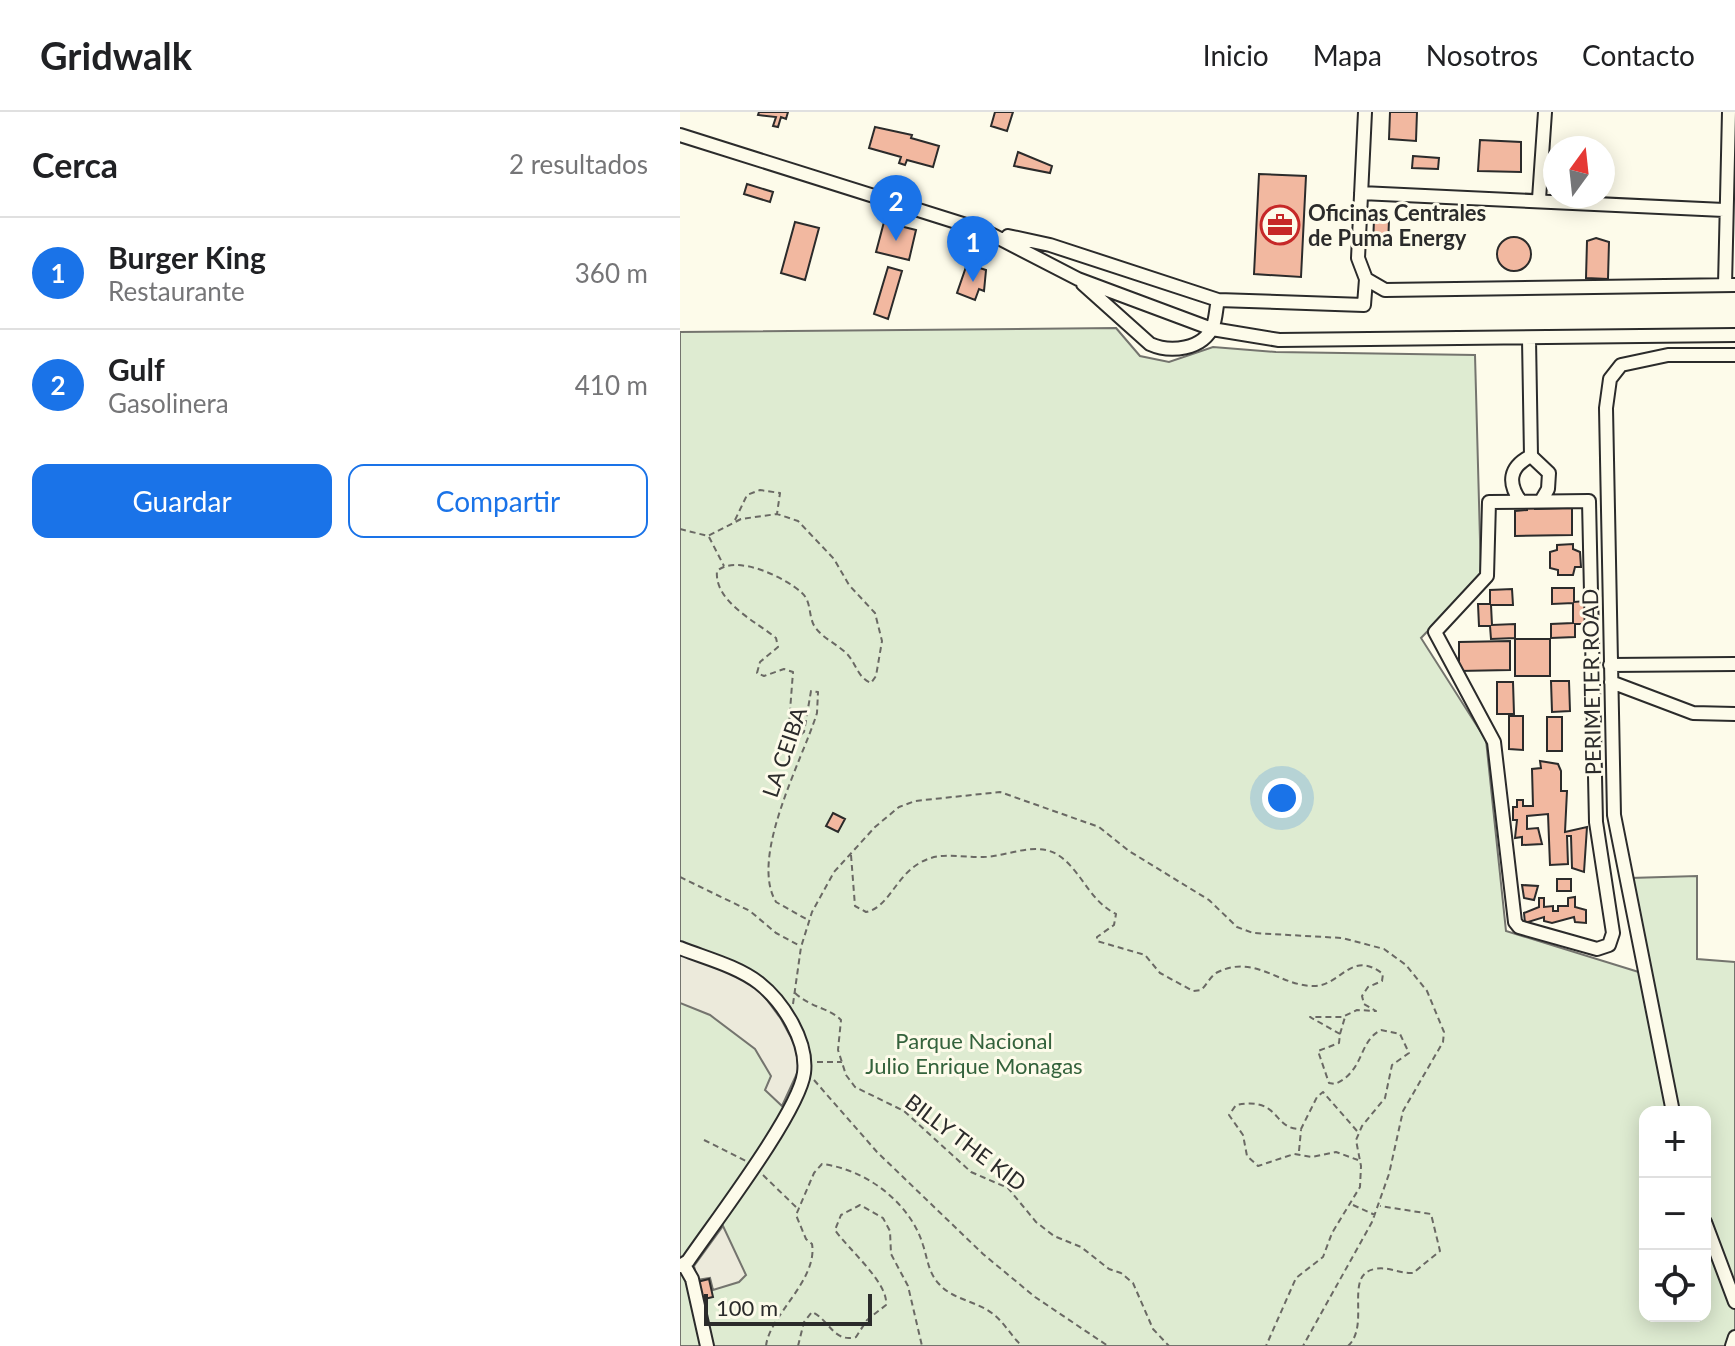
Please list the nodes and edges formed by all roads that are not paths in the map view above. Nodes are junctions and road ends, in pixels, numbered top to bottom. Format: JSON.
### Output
{"nodes":[{"id":1,"x":1365,"y":112,"type":"edge"},
{"id":2,"x":1545,"y":112,"type":"edge"},
{"id":3,"x":1729,"y":112,"type":"edge"},
{"id":4,"x":680,"y":135,"type":"edge"},
{"id":5,"x":1361,"y":193,"type":"junction"},
{"id":6,"x":1539,"y":199,"type":"junction"},
{"id":7,"x":1724,"y":210,"type":"junction"},
{"id":8,"x":985,"y":231,"type":"junction"},
{"id":9,"x":1078,"y":279,"type":"junction"},
{"id":10,"x":1366,"y":279,"type":"junction"},
{"id":11,"x":1730,"y":285,"type":"edge"},
{"id":12,"x":1218,"y":300,"type":"junction"},
{"id":13,"x":1212,"y":329,"type":"junction"},
{"id":14,"x":1735,"y":335,"type":"edge"},
{"id":15,"x":1529,"y":339,"type":"junction"},
{"id":16,"x":1735,"y":355,"type":"edge"},
{"id":17,"x":1531,"y":456,"type":"junction"},
{"id":18,"x":1541,"y":501,"type":"junction"},
{"id":19,"x":1521,"y":502,"type":"junction"},
{"id":20,"x":1735,"y":664,"type":"edge"},
{"id":21,"x":1610,"y":665,"type":"junction"},
{"id":22,"x":1611,"y":682,"type":"junction"},
{"id":23,"x":1735,"y":714,"type":"edge"},
{"id":24,"x":680,"y":948,"type":"edge"},
{"id":25,"x":1672,"y":1106,"type":"edge"},
{"id":26,"x":1711,"y":1238,"type":"edge"},
{"id":27,"x":682,"y":1266,"type":"edge"},
{"id":28,"x":1735,"y":1302,"type":"edge"},
{"id":29,"x":1735,"y":1337,"type":"edge"},
{"id":30,"x":707,"y":1346,"type":"edge"},
{"id":31,"x":1732,"y":1346,"type":"edge"}],
"edges":[{"from":1,"to":5,"type":"street"},
{"from":2,"to":6,"type":"street"},
{"from":3,"to":7,"type":"street"},
{"from":4,"to":8,"type":"street"},
{"from":5,"to":6,"type":"street"},
{"from":5,"to":10,"type":"street"},
{"from":6,"to":7,"type":"street"},
{"from":7,"to":11,"type":"street"},
{"from":8,"to":9,"type":"street"},
{"from":8,"to":12,"type":"street"},
{"from":9,"to":13,"type":"street"},
{"from":9,"to":13,"type":"street"},
{"from":10,"to":11,"type":"street"},
{"from":10,"to":12,"type":"street"},
{"from":12,"to":13,"type":"street"},
{"from":13,"to":15,"type":"street"},
{"from":14,"to":15,"type":"street"},
{"from":15,"to":17,"type":"street"},
{"from":16,"to":21,"type":"street","name":"PERIMETER ROAD"},
{"from":17,"to":18,"type":"street"},
{"from":17,"to":19,"type":"street"},
{"from":18,"to":19,"type":"street"},
{"from":18,"to":19,"type":"street"},
{"from":20,"to":21,"type":"street"},
{"from":21,"to":22,"type":"street","name":"PERIMETER ROAD"},
{"from":22,"to":23,"type":"street"},
{"from":22,"to":25,"type":"street","name":"PERIMETER ROAD"},
{"from":24,"to":27,"type":"street"},
{"from":26,"to":28,"type":"street"},
{"from":27,"to":30,"type":"street"},
{"from":29,"to":31,"type":"street"}]}
